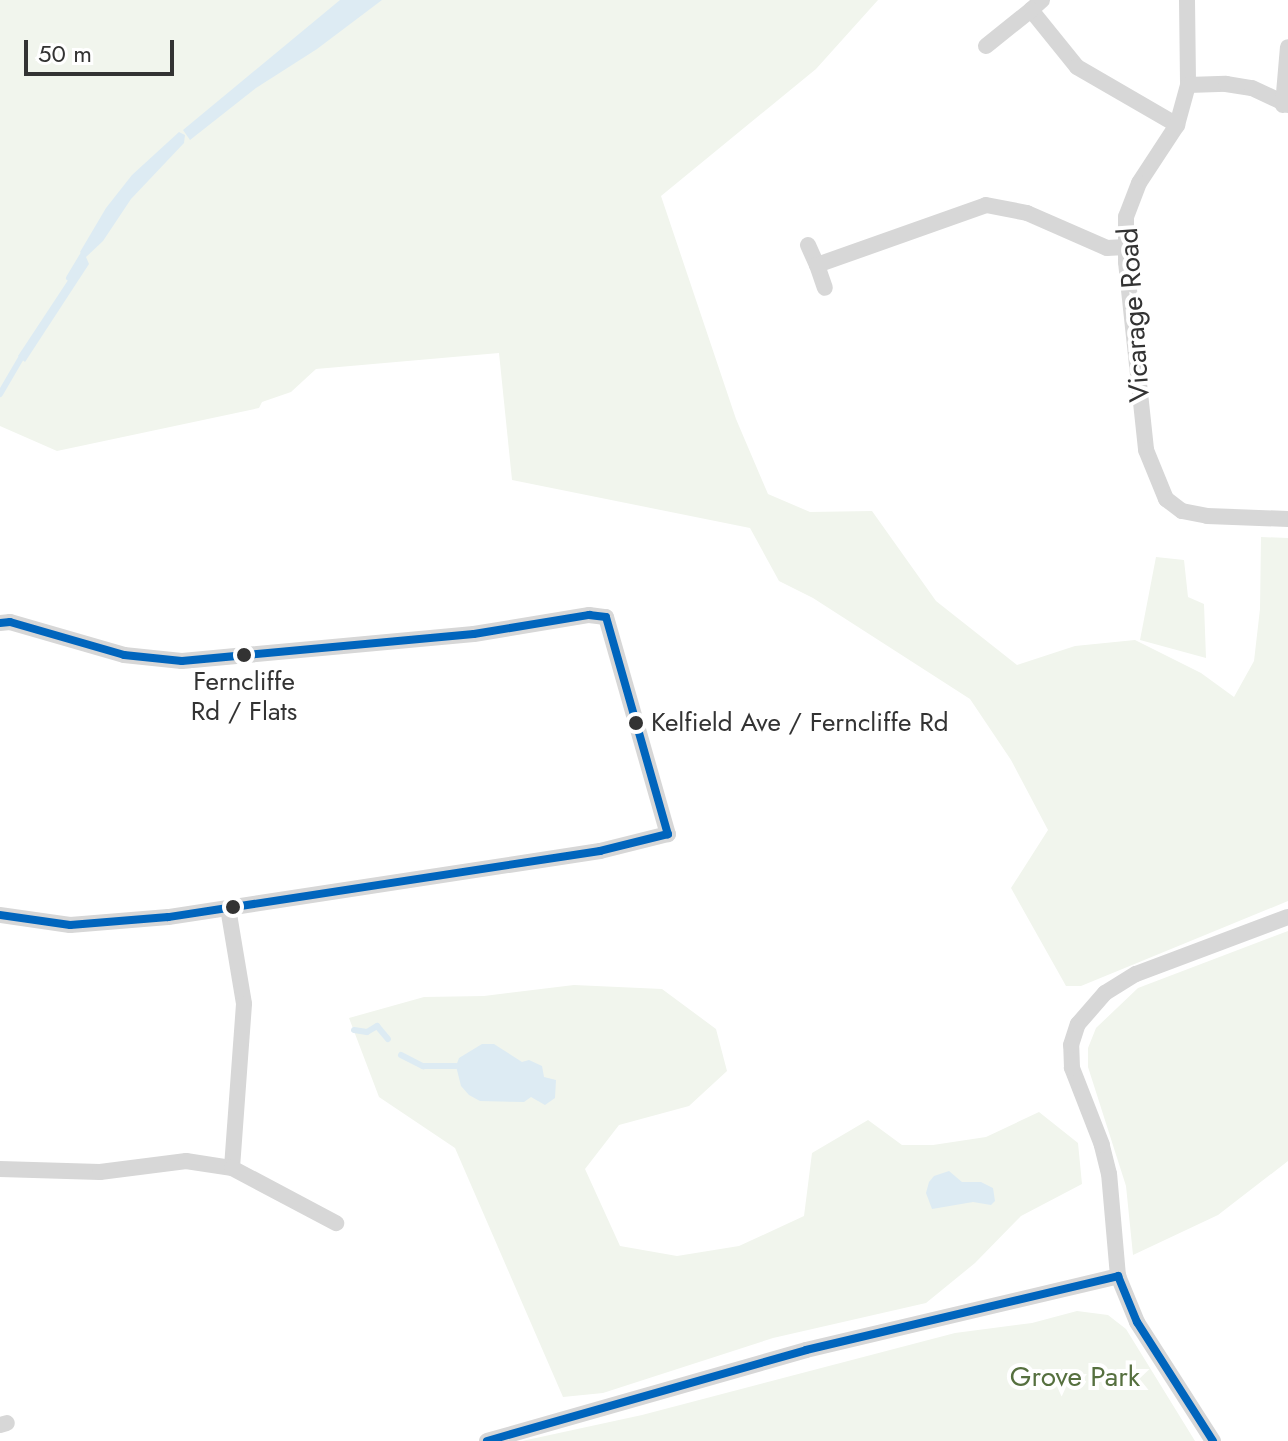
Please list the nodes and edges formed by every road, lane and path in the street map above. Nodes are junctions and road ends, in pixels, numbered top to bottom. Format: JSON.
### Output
{"nodes":[{"id":1,"x":1187,"y":0,"type":"edge"},
{"id":2,"x":1036,"y":5,"type":"edge"},
{"id":3,"x":986,"y":46,"type":"dead end"},
{"id":4,"x":1288,"y":47,"type":"edge"},
{"id":5,"x":1188,"y":85,"type":"junction"},
{"id":6,"x":1286,"y":105,"type":"edge"},
{"id":7,"x":1177,"y":125,"type":"junction"},
{"id":8,"x":808,"y":245,"type":"dead end"},
{"id":9,"x":1125,"y":247,"type":"junction"},
{"id":10,"x":817,"y":265,"type":"junction"},
{"id":11,"x":825,"y":288,"type":"dead end"},
{"id":12,"x":1288,"y":519,"type":"edge"},
{"id":13,"x":0,"y":623,"type":"edge"},
{"id":14,"x":228,"y":908,"type":"junction"},
{"id":15,"x":0,"y":915,"type":"edge"},
{"id":16,"x":1288,"y":917,"type":"edge"},
{"id":17,"x":232,"y":1168,"type":"junction"},
{"id":18,"x":0,"y":1169,"type":"edge"},
{"id":19,"x":336,"y":1223,"type":"dead end"},
{"id":20,"x":1118,"y":1276,"type":"junction"},
{"id":21,"x":487,"y":1441,"type":"edge"},
{"id":22,"x":1213,"y":1441,"type":"edge"}],
"edges":[{"from":1,"to":5,"type":"street","name":"Vicarage Road"},
{"from":2,"to":3,"type":"street"},
{"from":2,"to":7,"type":"street"},
{"from":4,"to":6,"type":"street"},
{"from":5,"to":6,"type":"street"},
{"from":5,"to":7,"type":"street","name":"Vicarage Road"},
{"from":7,"to":9,"type":"street","name":"Vicarage Road"},
{"from":8,"to":10,"type":"street"},
{"from":9,"to":10,"type":"street"},
{"from":9,"to":12,"type":"street","name":"Vicarage Road"},
{"from":10,"to":11,"type":"street"},
{"from":13,"to":14,"type":"street"},
{"from":14,"to":15,"type":"street"},
{"from":14,"to":17,"type":"street"},
{"from":16,"to":20,"type":"street"},
{"from":17,"to":18,"type":"street"},
{"from":17,"to":19,"type":"street"},
{"from":20,"to":21,"type":"street"},
{"from":20,"to":22,"type":"street"}]}
